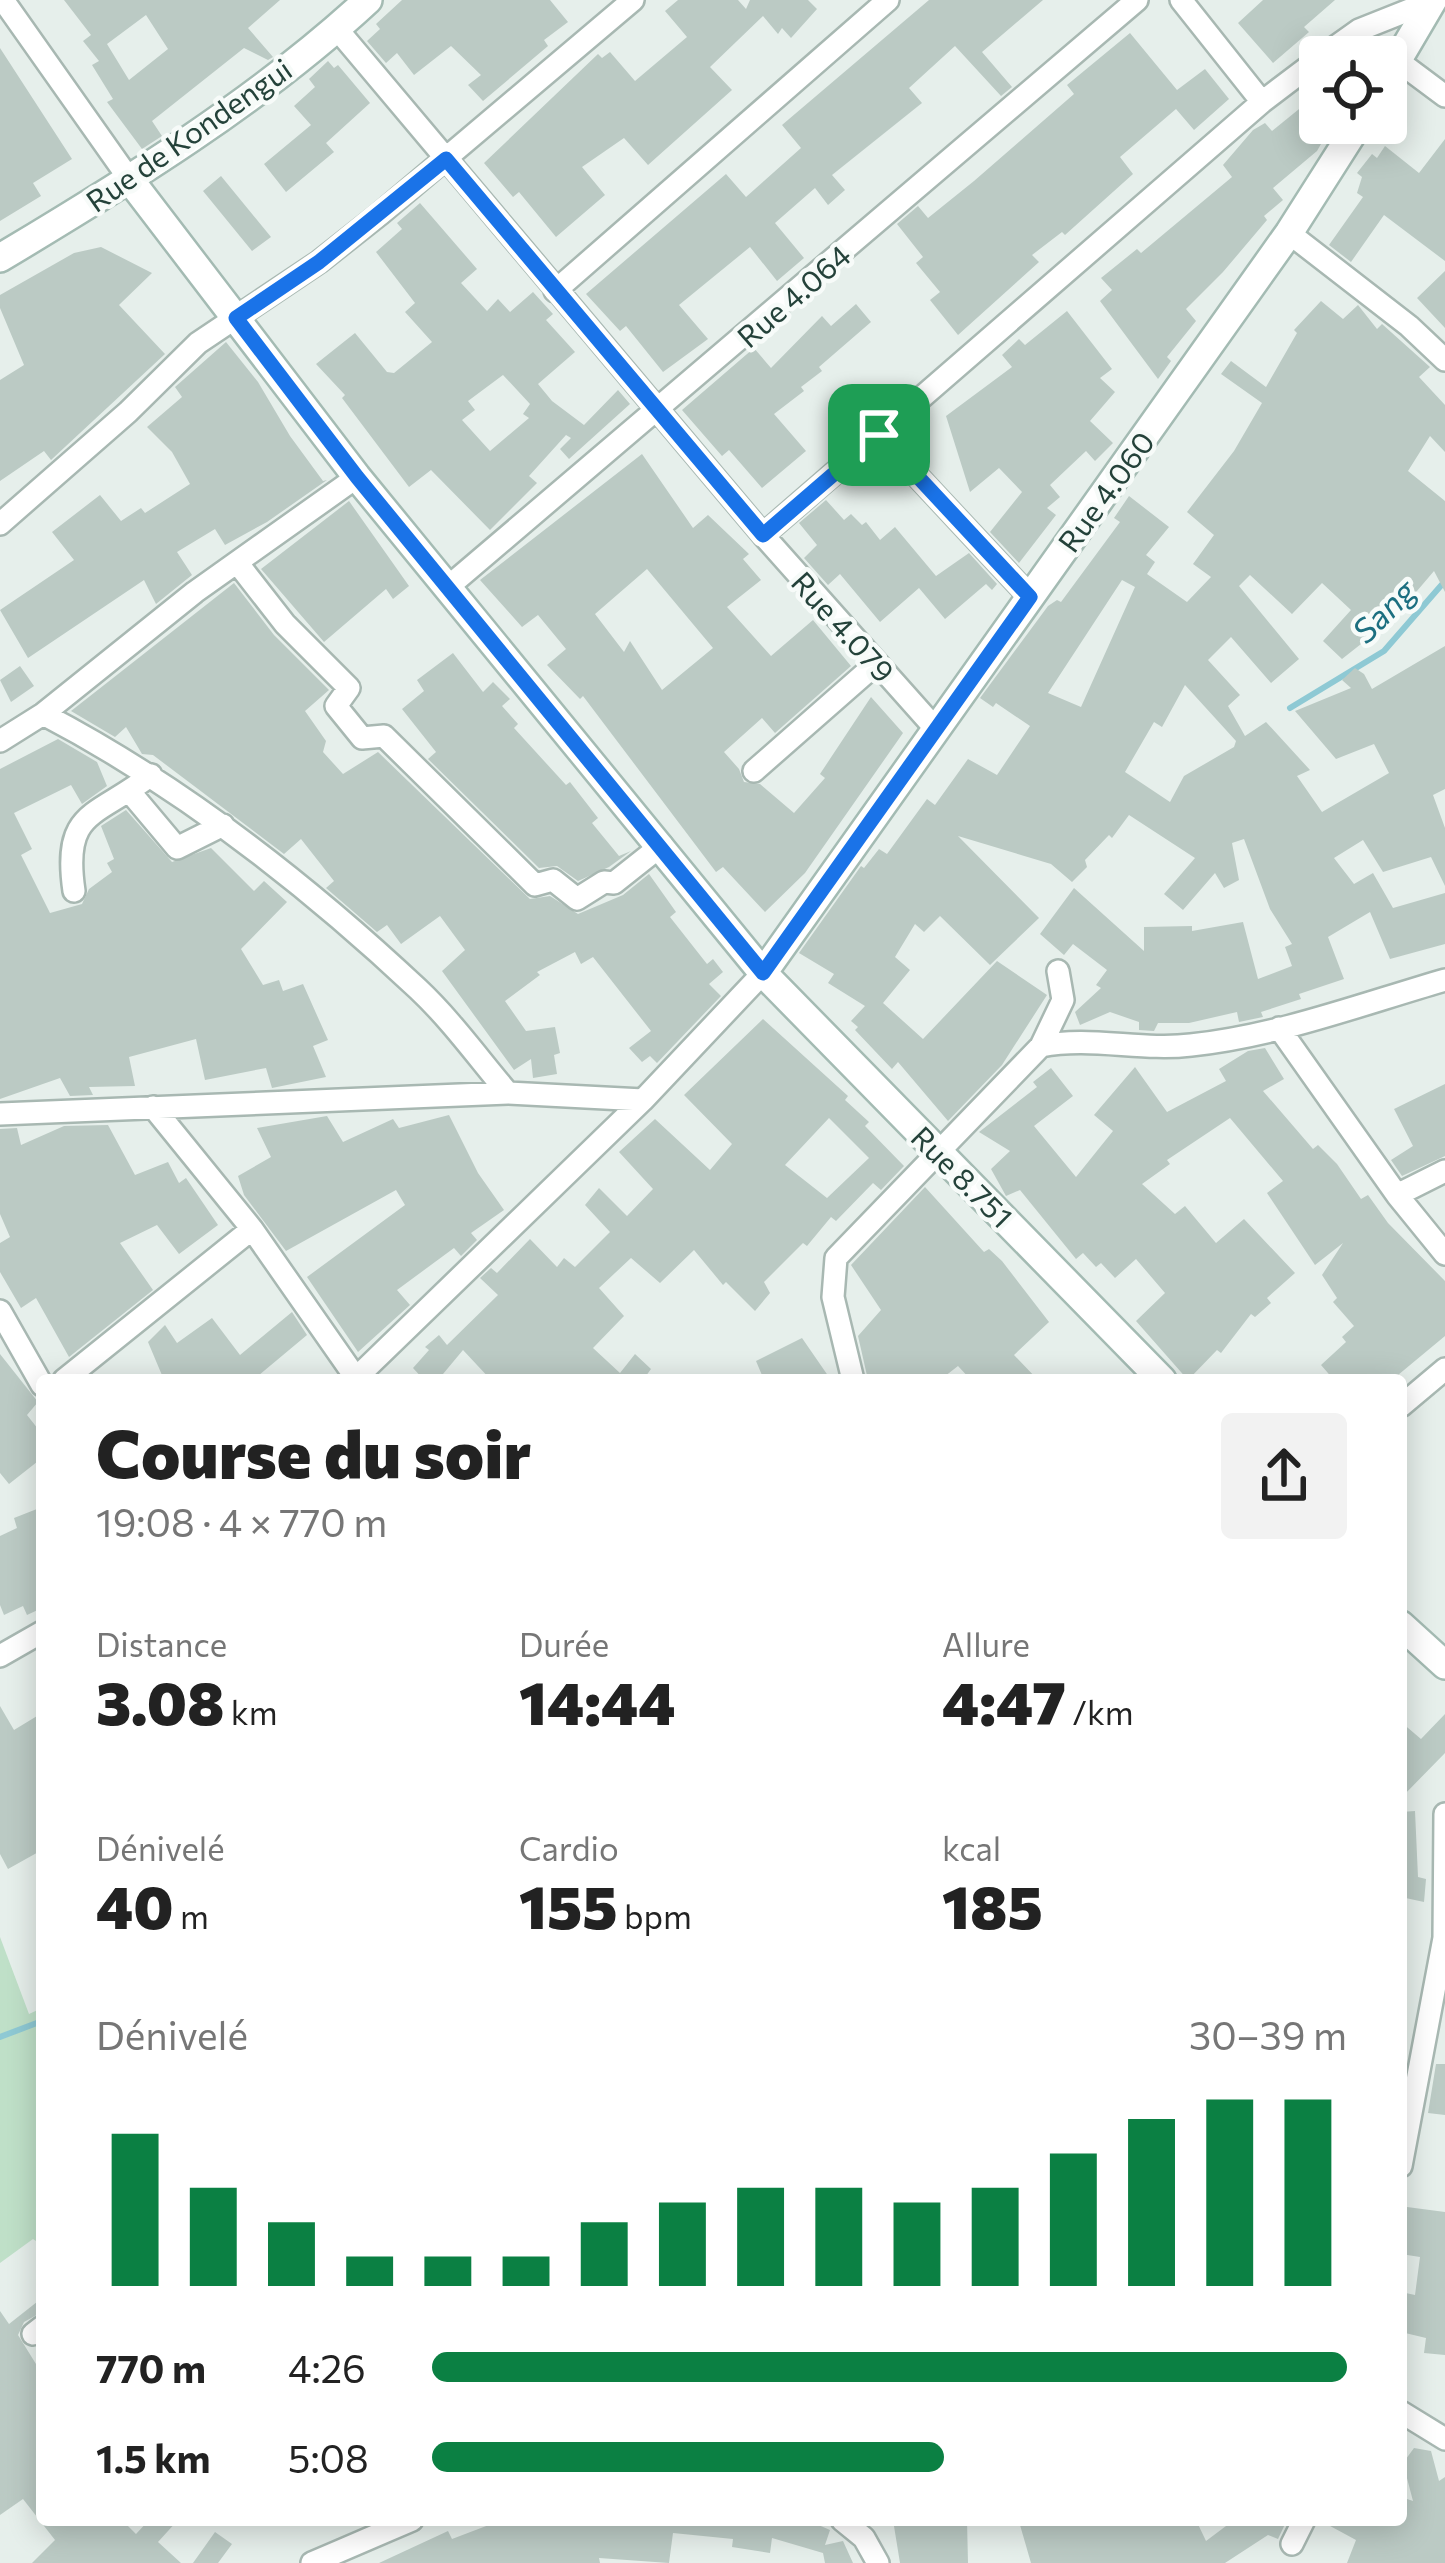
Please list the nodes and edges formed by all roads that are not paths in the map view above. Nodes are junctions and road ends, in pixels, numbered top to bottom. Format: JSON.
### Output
{"nodes":[{"id":1,"x":368,"y":0,"type":"edge"},
{"id":2,"x":633,"y":0,"type":"edge"},
{"id":3,"x":888,"y":0,"type":"edge"},
{"id":4,"x":1137,"y":0,"type":"edge"},
{"id":5,"x":1180,"y":0,"type":"edge"},
{"id":6,"x":3,"y":1,"type":"edge"},
{"id":7,"x":1432,"y":1,"type":"edge"},
{"id":8,"x":337,"y":29,"type":"junction"},
{"id":9,"x":1350,"y":36,"type":"edge"},
{"id":10,"x":1407,"y":44,"type":"edge"},
{"id":11,"x":1299,"y":73,"type":"edge"},
{"id":12,"x":1407,"y":77,"type":"edge"},
{"id":13,"x":1445,"y":96,"type":"edge"},
{"id":14,"x":1262,"y":102,"type":"junction"},
{"id":15,"x":1346,"y":144,"type":"edge"},
{"id":16,"x":446,"y":159,"type":"junction"},
{"id":17,"x":130,"y":180,"type":"junction"},
{"id":18,"x":1289,"y":233,"type":"junction"},
{"id":19,"x":0,"y":258,"type":"edge"},
{"id":20,"x":555,"y":291,"type":"junction"},
{"id":21,"x":236,"y":318,"type":"junction"},
{"id":22,"x":1445,"y":360,"type":"edge"},
{"id":23,"x":659,"y":411,"type":"junction"},
{"id":24,"x":879,"y":435,"type":"junction"},
{"id":25,"x":357,"y":477,"type":"junction"},
{"id":26,"x":0,"y":524,"type":"edge"},
{"id":27,"x":763,"y":535,"type":"junction"},
{"id":28,"x":239,"y":565,"type":"junction"},
{"id":29,"x":448,"y":587,"type":"junction"},
{"id":30,"x":1030,"y":597,"type":"junction"},
{"id":31,"x":877,"y":662,"type":"junction"},
{"id":32,"x":43,"y":714,"type":"junction"},
{"id":33,"x":934,"y":727,"type":"junction"},
{"id":34,"x":0,"y":741,"type":"edge"},
{"id":35,"x":754,"y":771,"type":"dead end"},
{"id":36,"x":152,"y":775,"type":"junction"},
{"id":37,"x":130,"y":792,"type":"junction"},
{"id":38,"x":223,"y":825,"type":"junction"},
{"id":39,"x":662,"y":845,"type":"junction"},
{"id":40,"x":74,"y":891,"type":"dead end"},
{"id":41,"x":1058,"y":970,"type":"dead end"},
{"id":42,"x":763,"y":973,"type":"junction"},
{"id":43,"x":1445,"y":980,"type":"edge"},
{"id":44,"x":1279,"y":1028,"type":"junction"},
{"id":45,"x":1041,"y":1046,"type":"junction"},
{"id":46,"x":508,"y":1093,"type":"junction"},
{"id":47,"x":643,"y":1100,"type":"junction"},
{"id":48,"x":153,"y":1107,"type":"junction"},
{"id":49,"x":0,"y":1114,"type":"edge"},
{"id":50,"x":940,"y":1154,"type":"junction"},
{"id":51,"x":1445,"y":1171,"type":"edge"},
{"id":52,"x":1397,"y":1195,"type":"junction"},
{"id":53,"x":252,"y":1229,"type":"junction"},
{"id":54,"x":1445,"y":1254,"type":"edge"},
{"id":55,"x":0,"y":1311,"type":"edge"},
{"id":56,"x":1445,"y":1369,"type":"edge"},
{"id":57,"x":36,"y":1374,"type":"edge"},
{"id":58,"x":71,"y":1374,"type":"edge"},
{"id":59,"x":353,"y":1374,"type":"edge"},
{"id":60,"x":361,"y":1374,"type":"edge"},
{"id":61,"x":851,"y":1374,"type":"edge"},
{"id":62,"x":1156,"y":1374,"type":"edge"},
{"id":63,"x":1407,"y":1401,"type":"edge"},
{"id":64,"x":1407,"y":1630,"type":"edge"},
{"id":65,"x":36,"y":1644,"type":"edge"},
{"id":66,"x":0,"y":1656,"type":"edge"},
{"id":67,"x":1445,"y":1665,"type":"edge"},
{"id":68,"x":1445,"y":1814,"type":"edge"},
{"id":69,"x":1444,"y":1940,"type":"edge"},
{"id":70,"x":1407,"y":2134,"type":"edge"},
{"id":71,"x":1407,"y":2416,"type":"edge"},
{"id":72,"x":1445,"y":2439,"type":"edge"},
{"id":73,"x":398,"y":2526,"type":"edge"},
{"id":74,"x":1301,"y":2526,"type":"edge"},
{"id":75,"x":867,"y":2529,"type":"edge"},
{"id":76,"x":1292,"y":2544,"type":"dead end"},
{"id":77,"x":312,"y":2563,"type":"edge"},
{"id":78,"x":878,"y":2563,"type":"edge"}],
"edges":[{"from":1,"to":8,"type":"main road","name":"Rue de Kondengui"},
{"from":2,"to":16,"type":"street"},
{"from":3,"to":20,"type":"street"},
{"from":4,"to":23,"type":"street","name":"Rue 4.064"},
{"from":5,"to":14,"type":"street"},
{"from":6,"to":17,"type":"street"},
{"from":7,"to":9,"type":"street"},
{"from":7,"to":10,"type":"main road"},
{"from":8,"to":16,"type":"street","name":"Rue 4.079"},
{"from":8,"to":17,"type":"main road","name":"Rue de Kondengui"},
{"from":11,"to":14,"type":"street"},
{"from":12,"to":13,"type":"street"},
{"from":14,"to":24,"type":"street"},
{"from":15,"to":18,"type":"main road","name":"Rue 4.060"},
{"from":16,"to":20,"type":"street","name":"Rue 4.079"},
{"from":16,"to":21,"type":"street"},
{"from":17,"to":19,"type":"main road","name":"Rue de Kondengui"},
{"from":17,"to":21,"type":"main road","name":"Rue 8.751"},
{"from":18,"to":22,"type":"street"},
{"from":18,"to":30,"type":"main road","name":"Rue 4.060"},
{"from":20,"to":23,"type":"street","name":"Rue 4.079"},
{"from":21,"to":25,"type":"main road","name":"Rue 8.751"},
{"from":21,"to":26,"type":"street"},
{"from":23,"to":27,"type":"street","name":"Rue 4.079"},
{"from":23,"to":29,"type":"street","name":"Rue 4.064"},
{"from":24,"to":27,"type":"street"},
{"from":24,"to":30,"type":"street"},
{"from":25,"to":28,"type":"street"},
{"from":25,"to":29,"type":"main road","name":"Rue 8.751"},
{"from":27,"to":31,"type":"street","name":"Rue 4.079"},
{"from":28,"to":32,"type":"street"},
{"from":28,"to":39,"type":"street"},
{"from":29,"to":39,"type":"main road","name":"Rue 8.751"},
{"from":30,"to":33,"type":"main road","name":"Rue 4.060"},
{"from":31,"to":33,"type":"street","name":"Rue 4.079"},
{"from":31,"to":35,"type":"street"},
{"from":32,"to":34,"type":"street"},
{"from":32,"to":36,"type":"street"},
{"from":33,"to":42,"type":"main road","name":"Rue 4.060"},
{"from":36,"to":37,"type":"street"},
{"from":36,"to":38,"type":"street"},
{"from":37,"to":38,"type":"street"},
{"from":37,"to":40,"type":"street"},
{"from":38,"to":46,"type":"street"},
{"from":39,"to":42,"type":"main road","name":"Rue 8.751"},
{"from":41,"to":45,"type":"street"},
{"from":42,"to":47,"type":"street"},
{"from":42,"to":50,"type":"main road","name":"Rue 8.751"},
{"from":43,"to":44,"type":"street"},
{"from":44,"to":45,"type":"street"},
{"from":44,"to":52,"type":"street"},
{"from":45,"to":50,"type":"street"},
{"from":46,"to":47,"type":"street"},
{"from":46,"to":48,"type":"street"},
{"from":47,"to":60,"type":"street"},
{"from":48,"to":49,"type":"street"},
{"from":48,"to":53,"type":"street"},
{"from":50,"to":61,"type":"street"},
{"from":50,"to":62,"type":"main road","name":"Rue 8.751"},
{"from":51,"to":52,"type":"street"},
{"from":52,"to":54,"type":"street"},
{"from":53,"to":58,"type":"street"},
{"from":53,"to":59,"type":"street"},
{"from":55,"to":57,"type":"street"},
{"from":56,"to":63,"type":"street"},
{"from":64,"to":67,"type":"main road"},
{"from":65,"to":66,"type":"street"},
{"from":68,"to":69,"type":"street"},
{"from":69,"to":70,"type":"street"},
{"from":71,"to":72,"type":"street"},
{"from":73,"to":77,"type":"street"},
{"from":74,"to":76,"type":"street"},
{"from":75,"to":78,"type":"street"}]}
